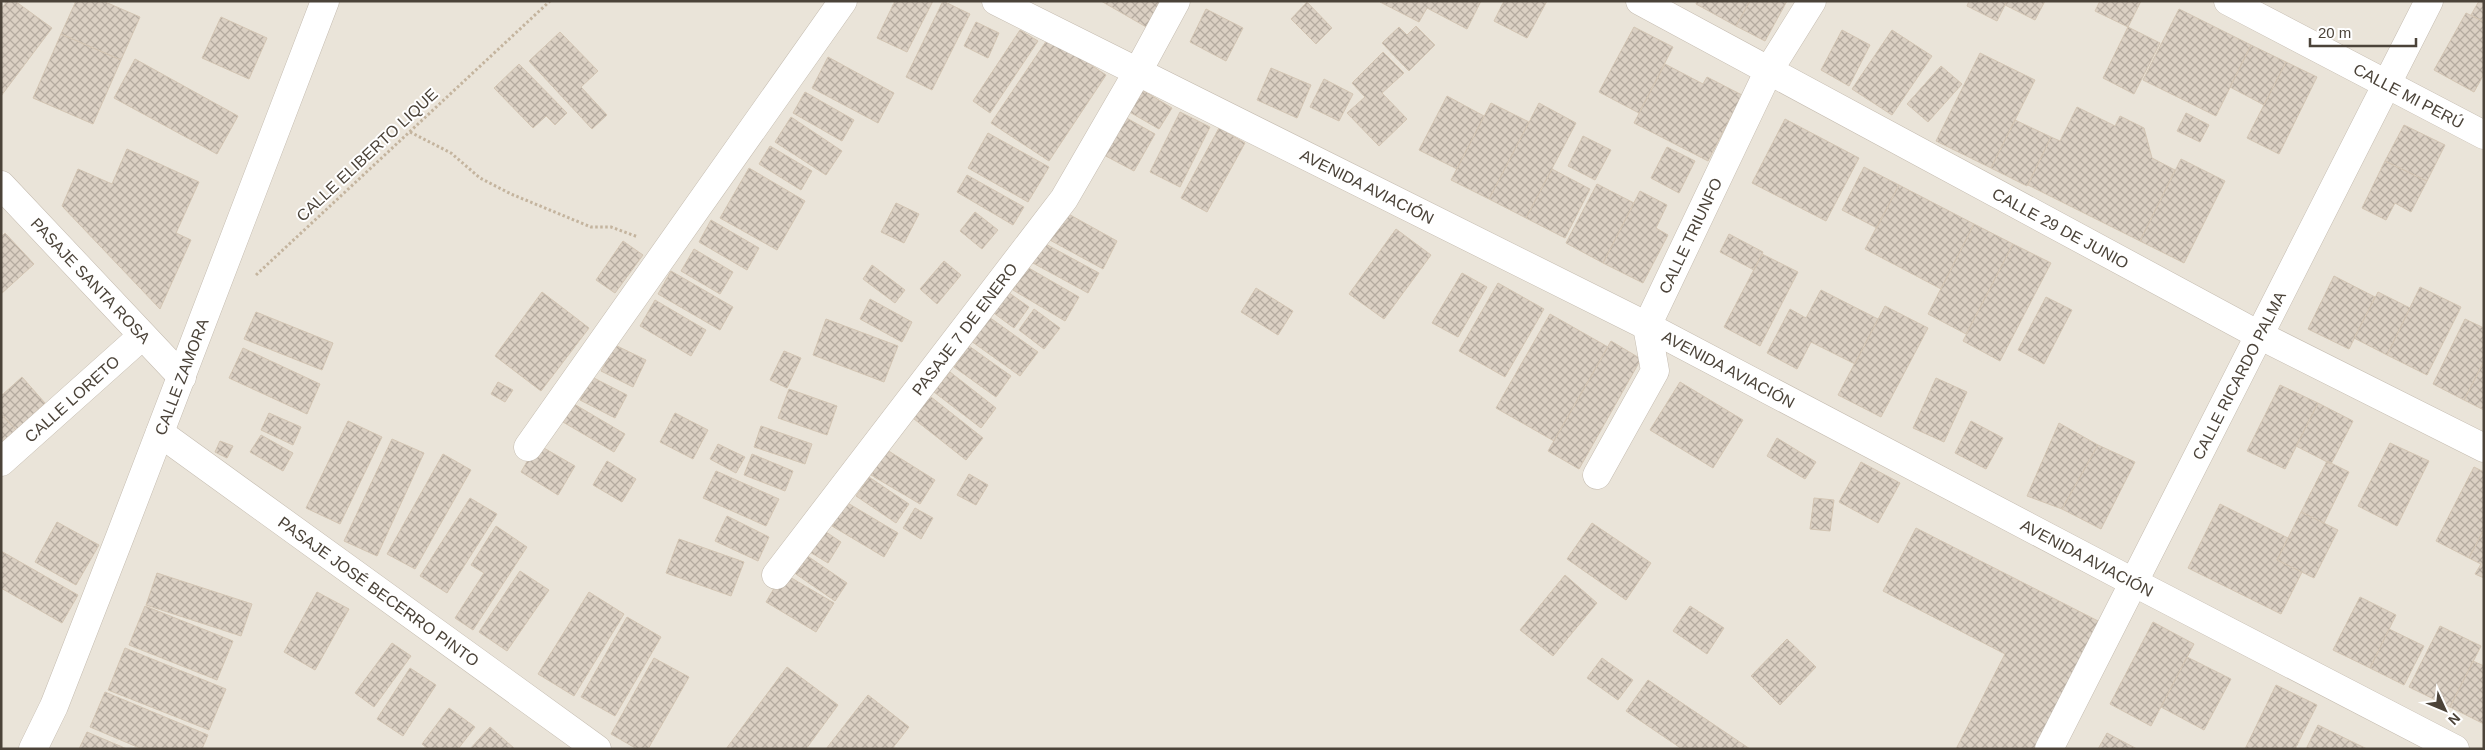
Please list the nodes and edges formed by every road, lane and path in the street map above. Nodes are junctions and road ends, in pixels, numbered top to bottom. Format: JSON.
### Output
{"nodes":[{"id":1,"x":324,"y":1,"type":"edge"},
{"id":2,"x":550,"y":1,"type":"edge"},
{"id":3,"x":843,"y":1,"type":"edge"},
{"id":4,"x":996,"y":1,"type":"edge"},
{"id":5,"x":1176,"y":1,"type":"edge"},
{"id":6,"x":1640,"y":1,"type":"edge"},
{"id":7,"x":1812,"y":1,"type":"edge"},
{"id":8,"x":2228,"y":1,"type":"edge"},
{"id":9,"x":2428,"y":1,"type":"edge"},
{"id":10,"x":1769,"y":70,"type":"junction"},
{"id":11,"x":1137,"y":73,"type":"junction"},
{"id":12,"x":2387,"y":82,"type":"junction"},
{"id":13,"x":410,"y":132,"type":"junction"},
{"id":14,"x":2484,"y":135,"type":"edge"},
{"id":15,"x":1,"y":185,"type":"edge"},
{"id":16,"x":666,"y":252,"type":"junction"},
{"id":17,"x":252,"y":279,"type":"dead end"},
{"id":18,"x":1647,"y":326,"type":"junction"},
{"id":19,"x":2259,"y":335,"type":"junction"},
{"id":20,"x":142,"y":336,"type":"junction"},
{"id":21,"x":182,"y":377,"type":"junction"},
{"id":22,"x":160,"y":433,"type":"junction"},
{"id":23,"x":528,"y":447,"type":"dead end"},
{"id":24,"x":2484,"y":448,"type":"edge"},
{"id":25,"x":1,"y":462,"type":"edge"},
{"id":26,"x":1597,"y":475,"type":"dead end"},
{"id":27,"x":776,"y":575,"type":"dead end"},
{"id":28,"x":2133,"y":582,"type":"junction"},
{"id":29,"x":33,"y":749,"type":"edge"},
{"id":30,"x":598,"y":749,"type":"edge"},
{"id":31,"x":2049,"y":749,"type":"edge"},
{"id":32,"x":2455,"y":749,"type":"edge"}],
"edges":[{"from":1,"to":21,"type":"street","name":"CALLE ZAMORA"},
{"from":2,"to":13,"type":"path","name":"CALLE ELIBERTO LIQUE"},
{"from":3,"to":16,"type":"street"},
{"from":4,"to":11,"type":"street","name":"AVENIDA AVIACIÓN"},
{"from":5,"to":11,"type":"street","name":"PASAJE 7 DE ENERO"},
{"from":6,"to":10,"type":"street","name":"CALLE 29 DE JUNIO"},
{"from":7,"to":10,"type":"street","name":"CALLE TRIUNFO"},
{"from":8,"to":12,"type":"street","name":"CALLE MI PERÚ"},
{"from":9,"to":12,"type":"street","name":"CALLE RICARDO PALMA"},
{"from":10,"to":18,"type":"street","name":"CALLE TRIUNFO"},
{"from":10,"to":19,"type":"street","name":"CALLE 29 DE JUNIO"},
{"from":11,"to":18,"type":"street","name":"AVENIDA AVIACIÓN"},
{"from":11,"to":27,"type":"street","name":"PASAJE 7 DE ENERO"},
{"from":12,"to":14,"type":"street","name":"CALLE MI PERÚ"},
{"from":12,"to":19,"type":"street","name":"CALLE RICARDO PALMA"},
{"from":13,"to":16,"type":"path"},
{"from":13,"to":17,"type":"path","name":"CALLE ELIBERTO LIQUE"},
{"from":15,"to":20,"type":"street","name":"PASAJE SANTA ROSA"},
{"from":16,"to":23,"type":"street"},
{"from":18,"to":26,"type":"street"},
{"from":18,"to":28,"type":"street","name":"AVENIDA AVIACIÓN"},
{"from":19,"to":24,"type":"street","name":"CALLE 29 DE JUNIO"},
{"from":19,"to":28,"type":"street","name":"CALLE RICARDO PALMA"},
{"from":20,"to":21,"type":"street","name":"PASAJE SANTA ROSA"},
{"from":20,"to":25,"type":"street","name":"CALLE LORETO"},
{"from":21,"to":22,"type":"street","name":"CALLE ZAMORA"},
{"from":22,"to":29,"type":"street","name":"CALLE ZAMORA"},
{"from":22,"to":30,"type":"street","name":"PASAJE JOSÉ BECERRO PINTO"},
{"from":28,"to":31,"type":"street","name":"CALLE RICARDO PALMA"},
{"from":28,"to":32,"type":"street","name":"AVENIDA AVIACIÓN"}]}
